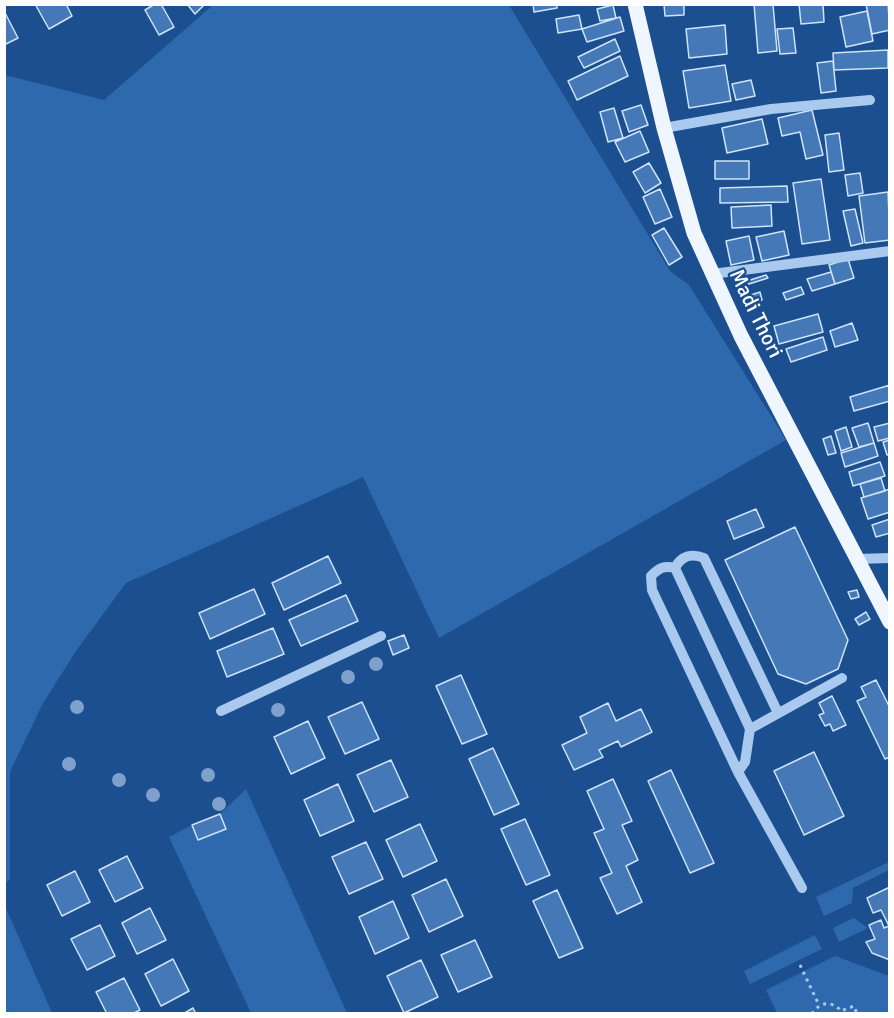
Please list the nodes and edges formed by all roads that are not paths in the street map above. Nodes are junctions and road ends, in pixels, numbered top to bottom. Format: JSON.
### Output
{"nodes":[{"id":1,"x":635,"y":4,"type":"edge"},
{"id":2,"x":870,"y":100,"type":"dead end"},
{"id":3,"x":664,"y":128,"type":"junction"},
{"id":4,"x":890,"y":251,"type":"edge"},
{"id":5,"x":712,"y":274,"type":"junction"},
{"id":6,"x":890,"y":558,"type":"edge"},
{"id":7,"x":857,"y":559,"type":"junction"},
{"id":8,"x":675,"y":568,"type":"junction"},
{"id":9,"x":890,"y":622,"type":"edge"},
{"id":10,"x":381,"y":636,"type":"dead end"},
{"id":11,"x":842,"y":678,"type":"dead end"},
{"id":12,"x":221,"y":711,"type":"dead end"},
{"id":13,"x":778,"y":713,"type":"junction"},
{"id":14,"x":750,"y":729,"type":"junction"},
{"id":15,"x":738,"y":772,"type":"junction"},
{"id":16,"x":802,"y":888,"type":"dead end"}],
"edges":[{"from":1,"to":3,"type":"main road","name":"Madi Thori"},
{"from":2,"to":3,"type":"street"},
{"from":3,"to":5,"type":"main road","name":"Madi Thori"},
{"from":4,"to":5,"type":"street"},
{"from":5,"to":7,"type":"main road","name":"Madi Thori"},
{"from":6,"to":7,"type":"street"},
{"from":7,"to":9,"type":"main road","name":"Madi Thori"},
{"from":8,"to":13,"type":"street"},
{"from":8,"to":14,"type":"street"},
{"from":8,"to":15,"type":"street"},
{"from":10,"to":12,"type":"street"},
{"from":11,"to":13,"type":"street"},
{"from":13,"to":14,"type":"street"},
{"from":14,"to":15,"type":"street"},
{"from":15,"to":16,"type":"street"}]}
